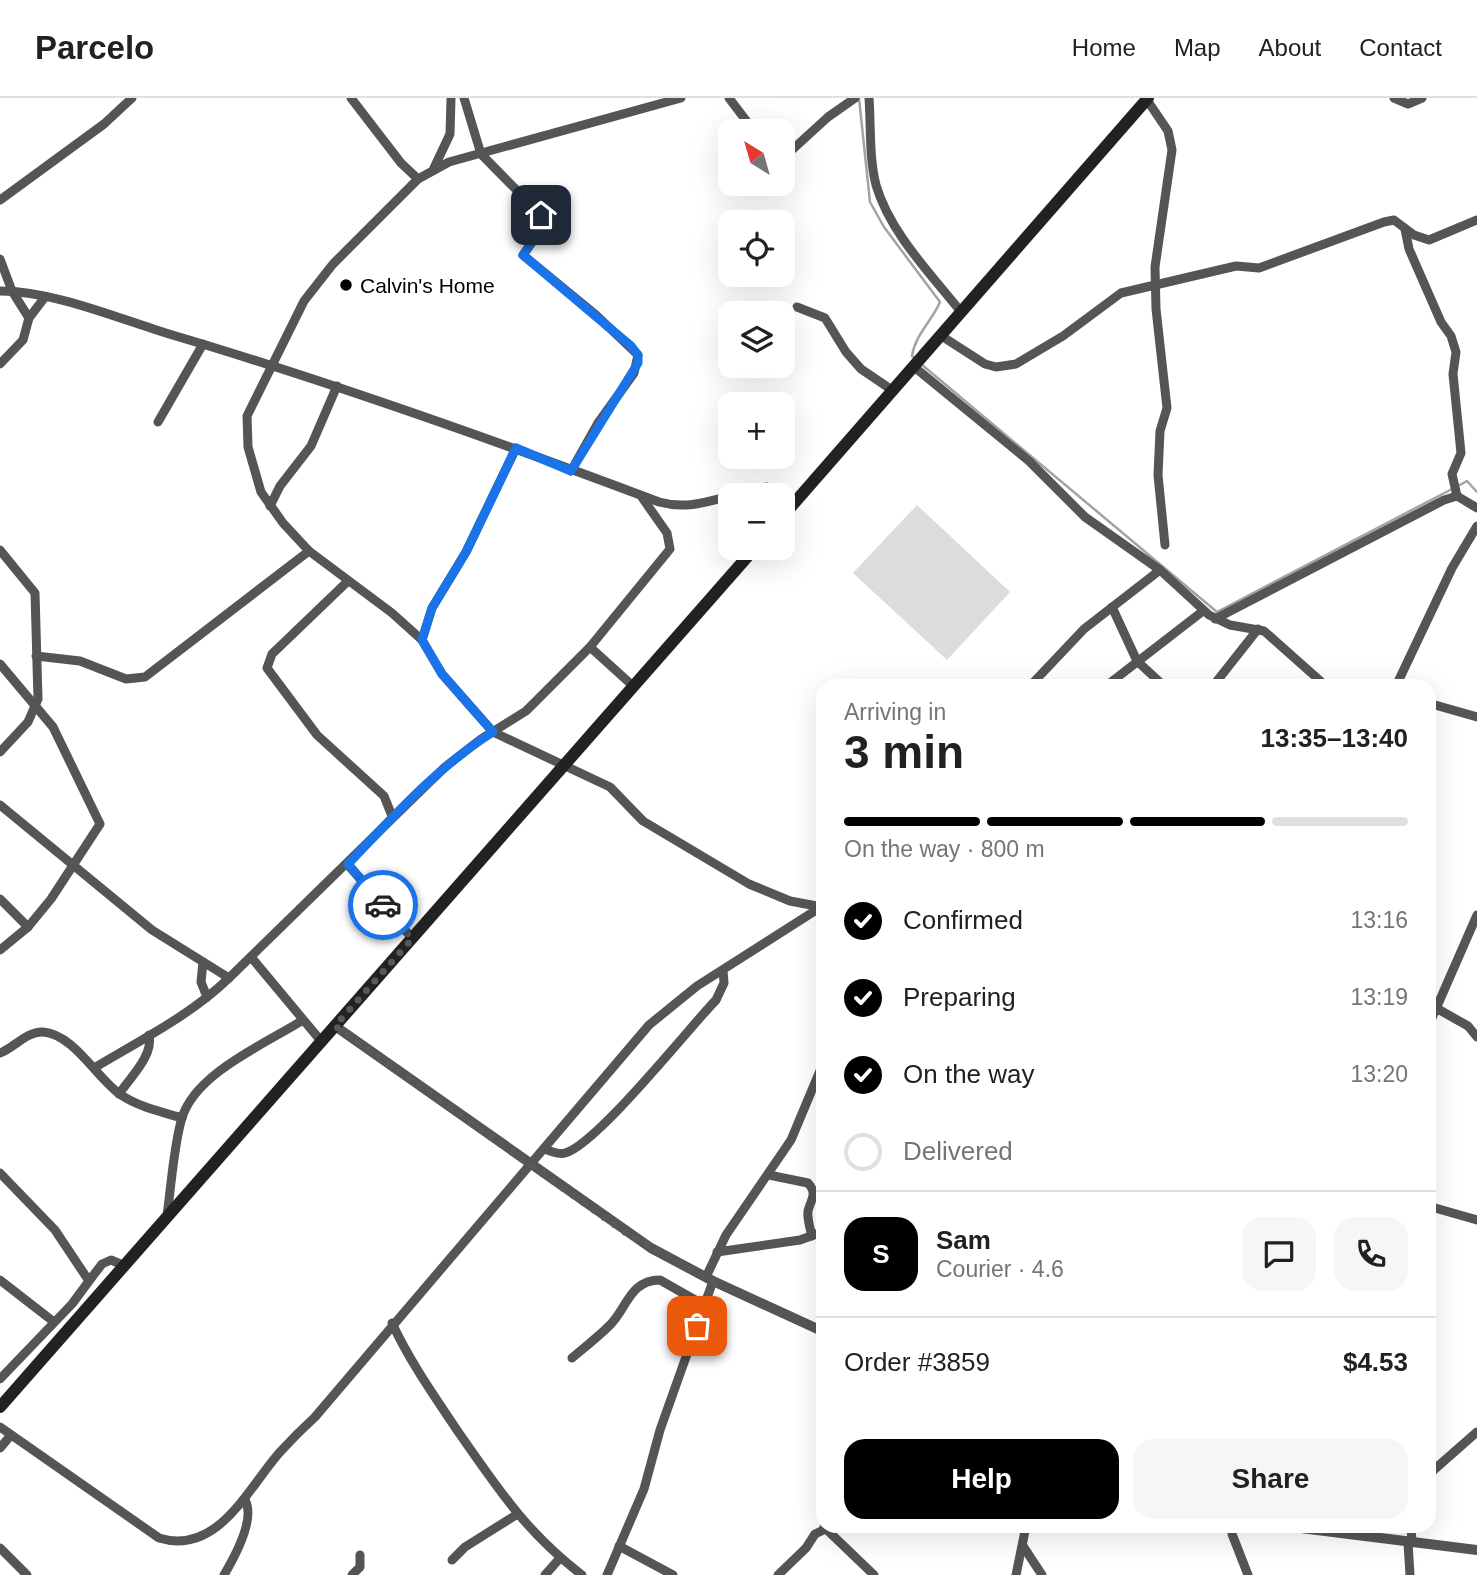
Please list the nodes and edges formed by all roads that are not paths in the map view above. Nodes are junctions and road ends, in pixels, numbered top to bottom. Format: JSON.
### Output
{"nodes":[{"id":1,"x":132,"y":98,"type":"edge"},
{"id":2,"x":351,"y":98,"type":"edge"},
{"id":3,"x":451,"y":98,"type":"edge"},
{"id":4,"x":464,"y":98,"type":"edge"},
{"id":5,"x":681,"y":98,"type":"edge"},
{"id":6,"x":729,"y":98,"type":"edge"},
{"id":7,"x":855,"y":98,"type":"edge"},
{"id":8,"x":867,"y":98,"type":"edge"},
{"id":9,"x":1394,"y":98,"type":"edge"},
{"id":10,"x":1422,"y":98,"type":"edge"},
{"id":11,"x":1148,"y":99,"type":"edge"},
{"id":12,"x":745,"y":119,"type":"edge"},
{"id":13,"x":795,"y":147,"type":"edge"},
{"id":14,"x":481,"y":154,"type":"junction"},
{"id":15,"x":434,"y":168,"type":"junction"},
{"id":16,"x":418,"y":179,"type":"junction"},
{"id":17,"x":0,"y":200,"type":"edge"},
{"id":18,"x":1477,"y":220,"type":"edge"},
{"id":19,"x":1405,"y":229,"type":"junction"},
{"id":20,"x":0,"y":259,"type":"edge"},
{"id":21,"x":1155,"y":284,"type":"junction"},
{"id":22,"x":0,"y":291,"type":"edge"},
{"id":23,"x":12,"y":291,"type":"junction"},
{"id":24,"x":45,"y":297,"type":"junction"},
{"id":25,"x":797,"y":307,"type":"dead end"},
{"id":26,"x":961,"y":312,"type":"junction"},
{"id":27,"x":29,"y":318,"type":"junction"},
{"id":28,"x":940,"y":335,"type":"junction"},
{"id":29,"x":203,"y":344,"type":"junction"},
{"id":30,"x":271,"y":363,"type":"junction"},
{"id":31,"x":0,"y":364,"type":"edge"},
{"id":32,"x":913,"y":366,"type":"junction"},
{"id":33,"x":337,"y":386,"type":"junction"},
{"id":34,"x":892,"y":390,"type":"junction"},
{"id":35,"x":158,"y":422,"type":"dead end"},
{"id":36,"x":516,"y":448,"type":"junction"},
{"id":37,"x":571,"y":471,"type":"junction"},
{"id":38,"x":641,"y":496,"type":"junction"},
{"id":39,"x":1457,"y":496,"type":"junction"},
{"id":40,"x":718,"y":499,"type":"edge"},
{"id":41,"x":796,"y":502,"type":"edge"},
{"id":42,"x":270,"y":506,"type":"junction"},
{"id":43,"x":1477,"y":509,"type":"edge"},
{"id":44,"x":1477,"y":526,"type":"edge"},
{"id":45,"x":1165,"y":545,"type":"dead end"},
{"id":46,"x":0,"y":550,"type":"edge"},
{"id":47,"x":309,"y":551,"type":"junction"},
{"id":48,"x":744,"y":560,"type":"edge"},
{"id":49,"x":1160,"y":570,"type":"junction"},
{"id":50,"x":348,"y":581,"type":"junction"},
{"id":51,"x":1112,"y":607,"type":"junction"},
{"id":52,"x":1203,"y":611,"type":"junction"},
{"id":53,"x":1215,"y":619,"type":"junction"},
{"id":54,"x":1258,"y":629,"type":"junction"},
{"id":55,"x":422,"y":640,"type":"junction"},
{"id":56,"x":590,"y":647,"type":"junction"},
{"id":57,"x":36,"y":656,"type":"junction"},
{"id":58,"x":1137,"y":661,"type":"junction"},
{"id":59,"x":0,"y":664,"type":"edge"},
{"id":60,"x":1036,"y":679,"type":"edge"},
{"id":61,"x":1115,"y":679,"type":"edge"},
{"id":62,"x":1156,"y":679,"type":"edge"},
{"id":63,"x":1219,"y":679,"type":"edge"},
{"id":64,"x":1318,"y":679,"type":"edge"},
{"id":65,"x":1399,"y":679,"type":"edge"},
{"id":66,"x":633,"y":687,"type":"junction"},
{"id":67,"x":1436,"y":705,"type":"edge"},
{"id":68,"x":37,"y":706,"type":"junction"},
{"id":69,"x":1477,"y":717,"type":"edge"},
{"id":70,"x":493,"y":732,"type":"junction"},
{"id":71,"x":0,"y":752,"type":"edge"},
{"id":72,"x":565,"y":763,"type":"junction"},
{"id":73,"x":0,"y":805,"type":"edge"},
{"id":74,"x":392,"y":816,"type":"junction"},
{"id":75,"x":73,"y":863,"type":"junction"},
{"id":76,"x":348,"y":864,"type":"junction"},
{"id":77,"x":0,"y":899,"type":"edge"},
{"id":78,"x":816,"y":906,"type":"edge"},
{"id":79,"x":816,"y":911,"type":"edge"},
{"id":80,"x":1477,"y":915,"type":"edge"},
{"id":81,"x":28,"y":927,"type":"junction"},
{"id":82,"x":412,"y":939,"type":"junction"},
{"id":83,"x":0,"y":950,"type":"edge"},
{"id":84,"x":251,"y":957,"type":"junction"},
{"id":85,"x":203,"y":962,"type":"junction"},
{"id":86,"x":723,"y":970,"type":"junction"},
{"id":87,"x":229,"y":978,"type":"junction"},
{"id":88,"x":207,"y":997,"type":"junction"},
{"id":89,"x":1436,"y":1008,"type":"joint"},
{"id":90,"x":303,"y":1020,"type":"junction"},
{"id":91,"x":335,"y":1026,"type":"junction"},
{"id":92,"x":149,"y":1035,"type":"junction"},
{"id":93,"x":1477,"y":1037,"type":"edge"},
{"id":94,"x":321,"y":1041,"type":"junction"},
{"id":95,"x":0,"y":1053,"type":"edge"},
{"id":96,"x":94,"y":1068,"type":"junction"},
{"id":97,"x":816,"y":1080,"type":"edge"},
{"id":98,"x":119,"y":1094,"type":"junction"},
{"id":99,"x":182,"y":1118,"type":"junction"},
{"id":100,"x":544,"y":1149,"type":"junction"},
{"id":101,"x":531,"y":1165,"type":"junction"},
{"id":102,"x":0,"y":1173,"type":"edge"},
{"id":103,"x":769,"y":1175,"type":"junction"},
{"id":104,"x":1436,"y":1208,"type":"edge"},
{"id":105,"x":166,"y":1218,"type":"junction"},
{"id":106,"x":1477,"y":1220,"type":"edge"},
{"id":107,"x":816,"y":1234,"type":"edge"},
{"id":108,"x":812,"y":1236,"type":"junction"},
{"id":109,"x":717,"y":1252,"type":"junction"},
{"id":110,"x":125,"y":1266,"type":"junction"},
{"id":111,"x":709,"y":1279,"type":"junction"},
{"id":112,"x":0,"y":1280,"type":"edge"},
{"id":113,"x":89,"y":1281,"type":"junction"},
{"id":114,"x":704,"y":1305,"type":"junction"},
{"id":115,"x":54,"y":1322,"type":"junction"},
{"id":116,"x":392,"y":1323,"type":"junction"},
{"id":117,"x":816,"y":1328,"type":"edge"},
{"id":118,"x":572,"y":1358,"type":"dead end"},
{"id":119,"x":0,"y":1378,"type":"edge"},
{"id":120,"x":0,"y":1407,"type":"edge"},
{"id":121,"x":0,"y":1427,"type":"edge"},
{"id":122,"x":1477,"y":1432,"type":"edge"},
{"id":123,"x":10,"y":1435,"type":"junction"},
{"id":124,"x":0,"y":1448,"type":"edge"},
{"id":125,"x":1436,"y":1468,"type":"edge"},
{"id":126,"x":245,"y":1500,"type":"junction"},
{"id":127,"x":516,"y":1514,"type":"junction"},
{"id":128,"x":822,"y":1533,"type":"edge"},
{"id":129,"x":834,"y":1533,"type":"edge"},
{"id":130,"x":1025,"y":1533,"type":"edge"},
{"id":131,"x":1336,"y":1533,"type":"edge"},
{"id":132,"x":1411,"y":1533,"type":"edge"},
{"id":133,"x":1232,"y":1534,"type":"dead end"},
{"id":134,"x":1410,"y":1543,"type":"junction"},
{"id":135,"x":619,"y":1546,"type":"junction"},
{"id":136,"x":1023,"y":1546,"type":"junction"},
{"id":137,"x":0,"y":1548,"type":"edge"},
{"id":138,"x":1477,"y":1550,"type":"edge"},
{"id":139,"x":360,"y":1555,"type":"dead end"},
{"id":140,"x":560,"y":1558,"type":"junction"},
{"id":141,"x":452,"y":1560,"type":"dead end"},
{"id":142,"x":27,"y":1575,"type":"edge"},
{"id":143,"x":224,"y":1575,"type":"edge"},
{"id":144,"x":352,"y":1575,"type":"edge"},
{"id":145,"x":545,"y":1575,"type":"edge"},
{"id":146,"x":582,"y":1575,"type":"edge"},
{"id":147,"x":607,"y":1575,"type":"edge"},
{"id":148,"x":674,"y":1575,"type":"edge"},
{"id":149,"x":778,"y":1575,"type":"edge"},
{"id":150,"x":874,"y":1575,"type":"edge"},
{"id":151,"x":1016,"y":1575,"type":"edge"},
{"id":152,"x":1042,"y":1575,"type":"edge"},
{"id":153,"x":1248,"y":1575,"type":"edge"},
{"id":154,"x":1410,"y":1575,"type":"edge"}],
"edges":[{"from":1,"to":17,"type":"street"},
{"from":2,"to":16,"type":"street"},
{"from":3,"to":15,"type":"street"},
{"from":4,"to":14,"type":"street"},
{"from":5,"to":14,"type":"street"},
{"from":6,"to":12,"type":"street"},
{"from":7,"to":13,"type":"street"},
{"from":8,"to":26,"type":"street"},
{"from":9,"to":10,"type":"street"},
{"from":11,"to":21,"type":"street"},
{"from":11,"to":26,"type":"main road"},
{"from":14,"to":15,"type":"street"},
{"from":14,"to":37,"type":"street"},
{"from":15,"to":16,"type":"street"},
{"from":16,"to":30,"type":"street"},
{"from":18,"to":19,"type":"street"},
{"from":19,"to":21,"type":"street"},
{"from":19,"to":39,"type":"street"},
{"from":20,"to":23,"type":"street"},
{"from":21,"to":28,"type":"street"},
{"from":21,"to":45,"type":"street"},
{"from":22,"to":23,"type":"street"},
{"from":23,"to":24,"type":"street"},
{"from":23,"to":27,"type":"street"},
{"from":24,"to":27,"type":"street"},
{"from":24,"to":29,"type":"street"},
{"from":25,"to":34,"type":"street"},
{"from":26,"to":28,"type":"main road"},
{"from":27,"to":31,"type":"street"},
{"from":28,"to":32,"type":"main road"},
{"from":29,"to":30,"type":"street"},
{"from":29,"to":35,"type":"street"},
{"from":30,"to":33,"type":"street"},
{"from":30,"to":42,"type":"street"},
{"from":32,"to":34,"type":"main road"},
{"from":32,"to":49,"type":"street"},
{"from":33,"to":36,"type":"street"},
{"from":33,"to":42,"type":"street"},
{"from":34,"to":41,"type":"main road"},
{"from":36,"to":37,"type":"street"},
{"from":36,"to":55,"type":"street"},
{"from":37,"to":38,"type":"street"},
{"from":38,"to":40,"type":"street"},
{"from":38,"to":56,"type":"street"},
{"from":39,"to":43,"type":"street"},
{"from":39,"to":53,"type":"street"},
{"from":42,"to":47,"type":"street"},
{"from":44,"to":65,"type":"street"},
{"from":46,"to":57,"type":"street"},
{"from":47,"to":50,"type":"street"},
{"from":47,"to":57,"type":"street"},
{"from":48,"to":66,"type":"main road"},
{"from":49,"to":51,"type":"street"},
{"from":49,"to":52,"type":"street"},
{"from":50,"to":55,"type":"street"},
{"from":50,"to":74,"type":"street"},
{"from":51,"to":58,"type":"street"},
{"from":51,"to":60,"type":"street"},
{"from":52,"to":53,"type":"street"},
{"from":52,"to":58,"type":"street"},
{"from":53,"to":54,"type":"street"},
{"from":54,"to":63,"type":"street"},
{"from":54,"to":64,"type":"street"},
{"from":55,"to":70,"type":"street"},
{"from":56,"to":66,"type":"street"},
{"from":56,"to":70,"type":"street"},
{"from":57,"to":68,"type":"street"},
{"from":58,"to":61,"type":"street"},
{"from":58,"to":62,"type":"street"},
{"from":59,"to":68,"type":"street"},
{"from":66,"to":72,"type":"main road"},
{"from":67,"to":69,"type":"street"},
{"from":68,"to":71,"type":"street"},
{"from":68,"to":75,"type":"street"},
{"from":70,"to":72,"type":"street"},
{"from":70,"to":74,"type":"street"},
{"from":72,"to":78,"type":"street"},
{"from":72,"to":82,"type":"main road"},
{"from":73,"to":75,"type":"street"},
{"from":74,"to":76,"type":"street"},
{"from":75,"to":81,"type":"street"},
{"from":75,"to":85,"type":"street"},
{"from":76,"to":82,"type":"street"},
{"from":76,"to":84,"type":"street"},
{"from":77,"to":81,"type":"street"},
{"from":79,"to":86,"type":"street"},
{"from":80,"to":89,"type":"street"},
{"from":81,"to":83,"type":"street"},
{"from":82,"to":91,"type":"main road"},
{"from":84,"to":87,"type":"street"},
{"from":84,"to":90,"type":"street"},
{"from":85,"to":87,"type":"street"},
{"from":85,"to":88,"type":"street"},
{"from":86,"to":100,"type":"street"},
{"from":86,"to":100,"type":"street"},
{"from":87,"to":88,"type":"street"},
{"from":88,"to":92,"type":"street"},
{"from":89,"to":93,"type":"street"},
{"from":90,"to":94,"type":"street"},
{"from":90,"to":99,"type":"street"},
{"from":91,"to":94,"type":"main road"},
{"from":91,"to":101,"type":"street"},
{"from":92,"to":96,"type":"street"},
{"from":92,"to":98,"type":"street"},
{"from":94,"to":105,"type":"main road"},
{"from":95,"to":96,"type":"street"},
{"from":96,"to":98,"type":"street"},
{"from":97,"to":103,"type":"street"},
{"from":98,"to":99,"type":"street"},
{"from":99,"to":105,"type":"street"},
{"from":100,"to":101,"type":"street"},
{"from":101,"to":111,"type":"street"},
{"from":101,"to":116,"type":"street"},
{"from":102,"to":113,"type":"street"},
{"from":103,"to":108,"type":"street"},
{"from":103,"to":109,"type":"street"},
{"from":104,"to":106,"type":"street"},
{"from":105,"to":110,"type":"main road"},
{"from":107,"to":108,"type":"street"},
{"from":108,"to":109,"type":"street"},
{"from":109,"to":111,"type":"street"},
{"from":110,"to":113,"type":"street"},
{"from":110,"to":120,"type":"main road"},
{"from":111,"to":114,"type":"street"},
{"from":111,"to":117,"type":"street"},
{"from":112,"to":115,"type":"street"},
{"from":113,"to":115,"type":"street"},
{"from":114,"to":118,"type":"street"},
{"from":114,"to":135,"type":"street"},
{"from":115,"to":119,"type":"street"},
{"from":116,"to":126,"type":"street"},
{"from":116,"to":127,"type":"street"},
{"from":121,"to":123,"type":"street"},
{"from":122,"to":125,"type":"street"},
{"from":123,"to":124,"type":"street"},
{"from":123,"to":126,"type":"street"},
{"from":126,"to":143,"type":"street"},
{"from":127,"to":140,"type":"street"},
{"from":127,"to":141,"type":"street"},
{"from":128,"to":149,"type":"street"},
{"from":129,"to":150,"type":"street"},
{"from":130,"to":136,"type":"street"},
{"from":131,"to":134,"type":"street"},
{"from":132,"to":134,"type":"street"},
{"from":133,"to":153,"type":"street"},
{"from":134,"to":138,"type":"street"},
{"from":134,"to":154,"type":"street"},
{"from":135,"to":147,"type":"street"},
{"from":135,"to":148,"type":"street"},
{"from":136,"to":151,"type":"street"},
{"from":136,"to":152,"type":"street"},
{"from":137,"to":142,"type":"street"},
{"from":139,"to":144,"type":"street"},
{"from":140,"to":145,"type":"street"},
{"from":140,"to":146,"type":"street"}]}
